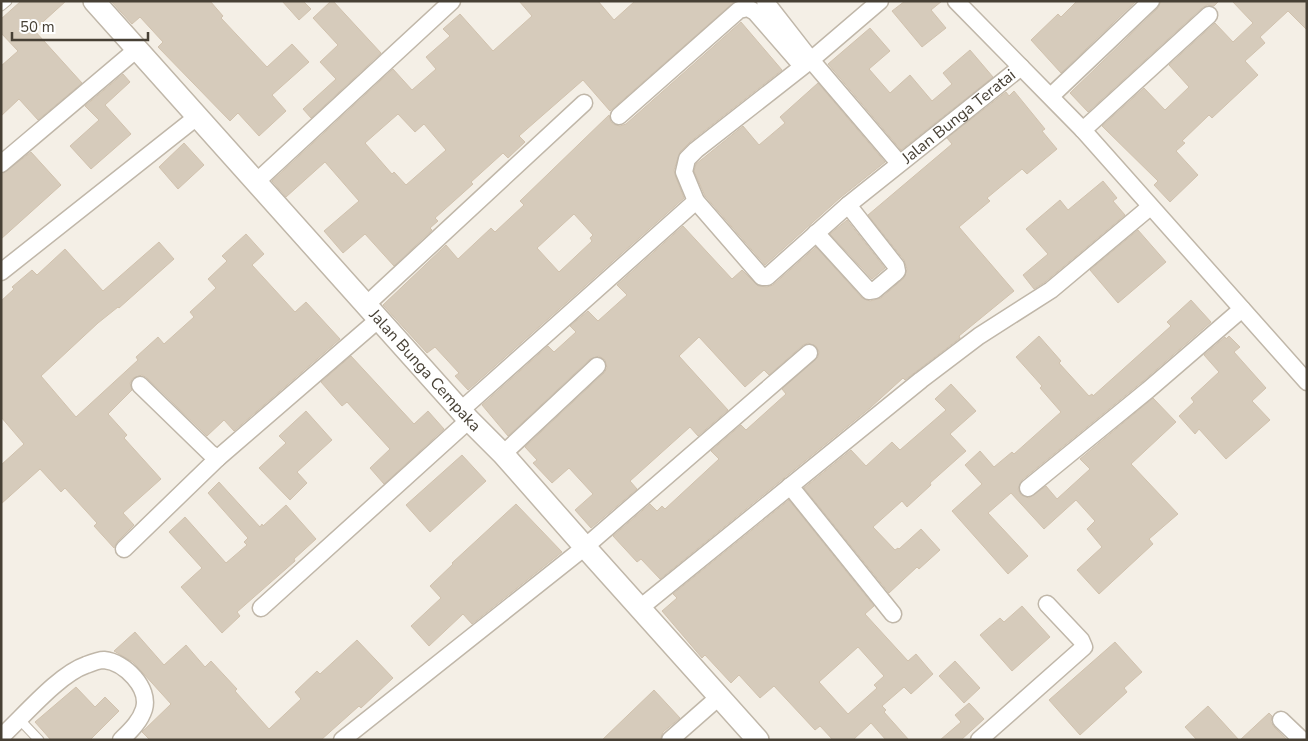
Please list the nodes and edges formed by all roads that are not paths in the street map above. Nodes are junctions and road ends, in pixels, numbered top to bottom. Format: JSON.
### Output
{"nodes":[{"id":1,"x":7,"y":1,"type":"edge"},
{"id":2,"x":94,"y":1,"type":"edge"},
{"id":3,"x":452,"y":1,"type":"edge"},
{"id":4,"x":765,"y":1,"type":"edge"},
{"id":5,"x":880,"y":1,"type":"edge"},
{"id":6,"x":956,"y":1,"type":"edge"},
{"id":7,"x":1151,"y":1,"type":"edge"},
{"id":8,"x":1,"y":6,"type":"edge"},
{"id":9,"x":1209,"y":15,"type":"dead end"},
{"id":10,"x":138,"y":49,"type":"junction"},
{"id":11,"x":807,"y":63,"type":"junction"},
{"id":12,"x":1020,"y":67,"type":"junction"},
{"id":13,"x":1051,"y":96,"type":"junction"},
{"id":14,"x":584,"y":103,"type":"dead end"},
{"id":15,"x":198,"y":116,"type":"junction"},
{"id":16,"x":619,"y":116,"type":"dead end"},
{"id":17,"x":1083,"y":130,"type":"junction"},
{"id":18,"x":899,"y":163,"type":"junction"},
{"id":19,"x":1,"y":164,"type":"edge"},
{"id":20,"x":256,"y":182,"type":"junction"},
{"id":21,"x":696,"y":201,"type":"junction"},
{"id":22,"x":848,"y":205,"type":"junction"},
{"id":23,"x":1150,"y":207,"type":"junction"},
{"id":24,"x":816,"y":233,"type":"junction"},
{"id":25,"x":1,"y":272,"type":"edge"},
{"id":26,"x":1242,"y":309,"type":"junction"},
{"id":27,"x":372,"y":312,"type":"junction"},
{"id":28,"x":810,"y":353,"type":"dead end"},
{"id":29,"x":597,"y":366,"type":"dead end"},
{"id":30,"x":1307,"y":382,"type":"edge"},
{"id":31,"x":140,"y":385,"type":"dead end"},
{"id":32,"x":465,"y":415,"type":"junction"},
{"id":33,"x":504,"y":454,"type":"junction"},
{"id":34,"x":218,"y":458,"type":"junction"},
{"id":35,"x":790,"y":486,"type":"junction"},
{"id":36,"x":1028,"y":488,"type":"dead end"},
{"id":37,"x":585,"y":548,"type":"junction"},
{"id":38,"x":124,"y":549,"type":"dead end"},
{"id":39,"x":1047,"y":604,"type":"dead end"},
{"id":40,"x":261,"y":608,"type":"dead end"},
{"id":41,"x":640,"y":608,"type":"junction"},
{"id":42,"x":893,"y":614,"type":"dead end"},
{"id":43,"x":720,"y":696,"type":"junction"},
{"id":44,"x":20,"y":720,"type":"junction"},
{"id":45,"x":1280,"y":720,"type":"dead end"},
{"id":46,"x":1,"y":737,"type":"edge"},
{"id":47,"x":39,"y":740,"type":"edge"},
{"id":48,"x":121,"y":740,"type":"edge"},
{"id":49,"x":342,"y":740,"type":"edge"},
{"id":50,"x":670,"y":740,"type":"edge"},
{"id":51,"x":758,"y":740,"type":"edge"},
{"id":52,"x":979,"y":740,"type":"edge"},
{"id":53,"x":1302,"y":740,"type":"edge"}],
"edges":[{"from":1,"to":8,"type":"lane"},
{"from":2,"to":10,"type":"street","name":"Jalan Bunga Cempaka"},
{"from":3,"to":20,"type":"street"},
{"from":4,"to":11,"type":"street"},
{"from":5,"to":11,"type":"street"},
{"from":6,"to":12,"type":"street"},
{"from":7,"to":13,"type":"street"},
{"from":9,"to":17,"type":"street"},
{"from":10,"to":15,"type":"street","name":"Jalan Bunga Cempaka"},
{"from":10,"to":19,"type":"street"},
{"from":11,"to":16,"type":"street"},
{"from":11,"to":18,"type":"street"},
{"from":11,"to":21,"type":"street"},
{"from":12,"to":13,"type":"street","name":"Jalan Bunga Teratai"},
{"from":12,"to":18,"type":"street","name":"Jalan Bunga Teratai"},
{"from":13,"to":17,"type":"street","name":"Jalan Bunga Teratai"},
{"from":14,"to":27,"type":"street"},
{"from":15,"to":20,"type":"street","name":"Jalan Bunga Cempaka"},
{"from":15,"to":25,"type":"street"},
{"from":17,"to":23,"type":"street","name":"Jalan Bunga Teratai"},
{"from":18,"to":22,"type":"street","name":"Jalan Bunga Teratai"},
{"from":20,"to":27,"type":"street","name":"Jalan Bunga Cempaka"},
{"from":21,"to":24,"type":"street","name":"Jalan Bunga Teratai"},
{"from":21,"to":32,"type":"street"},
{"from":22,"to":24,"type":"street","name":"Jalan Bunga Teratai"},
{"from":22,"to":24,"type":"street"},
{"from":23,"to":26,"type":"street","name":"Jalan Bunga Teratai"},
{"from":23,"to":35,"type":"street"},
{"from":26,"to":30,"type":"street","name":"Jalan Bunga Teratai"},
{"from":26,"to":36,"type":"street"},
{"from":27,"to":32,"type":"street","name":"Jalan Bunga Cempaka"},
{"from":27,"to":34,"type":"street"},
{"from":28,"to":37,"type":"street"},
{"from":29,"to":33,"type":"street"},
{"from":31,"to":34,"type":"street"},
{"from":32,"to":33,"type":"street","name":"Jalan Bunga Cempaka"},
{"from":32,"to":40,"type":"street"},
{"from":33,"to":37,"type":"street","name":"Jalan Bunga Cempaka"},
{"from":34,"to":38,"type":"street"},
{"from":35,"to":41,"type":"street"},
{"from":35,"to":42,"type":"street"},
{"from":37,"to":41,"type":"street","name":"Jalan Bunga Cempaka"},
{"from":37,"to":49,"type":"street"},
{"from":39,"to":52,"type":"street"},
{"from":41,"to":43,"type":"street","name":"Jalan Bunga Cempaka"},
{"from":43,"to":50,"type":"street"},
{"from":43,"to":51,"type":"street","name":"Jalan Bunga Cempaka"},
{"from":44,"to":46,"type":"street"},
{"from":44,"to":47,"type":"lane"},
{"from":44,"to":48,"type":"street"},
{"from":45,"to":53,"type":"street"}]}
